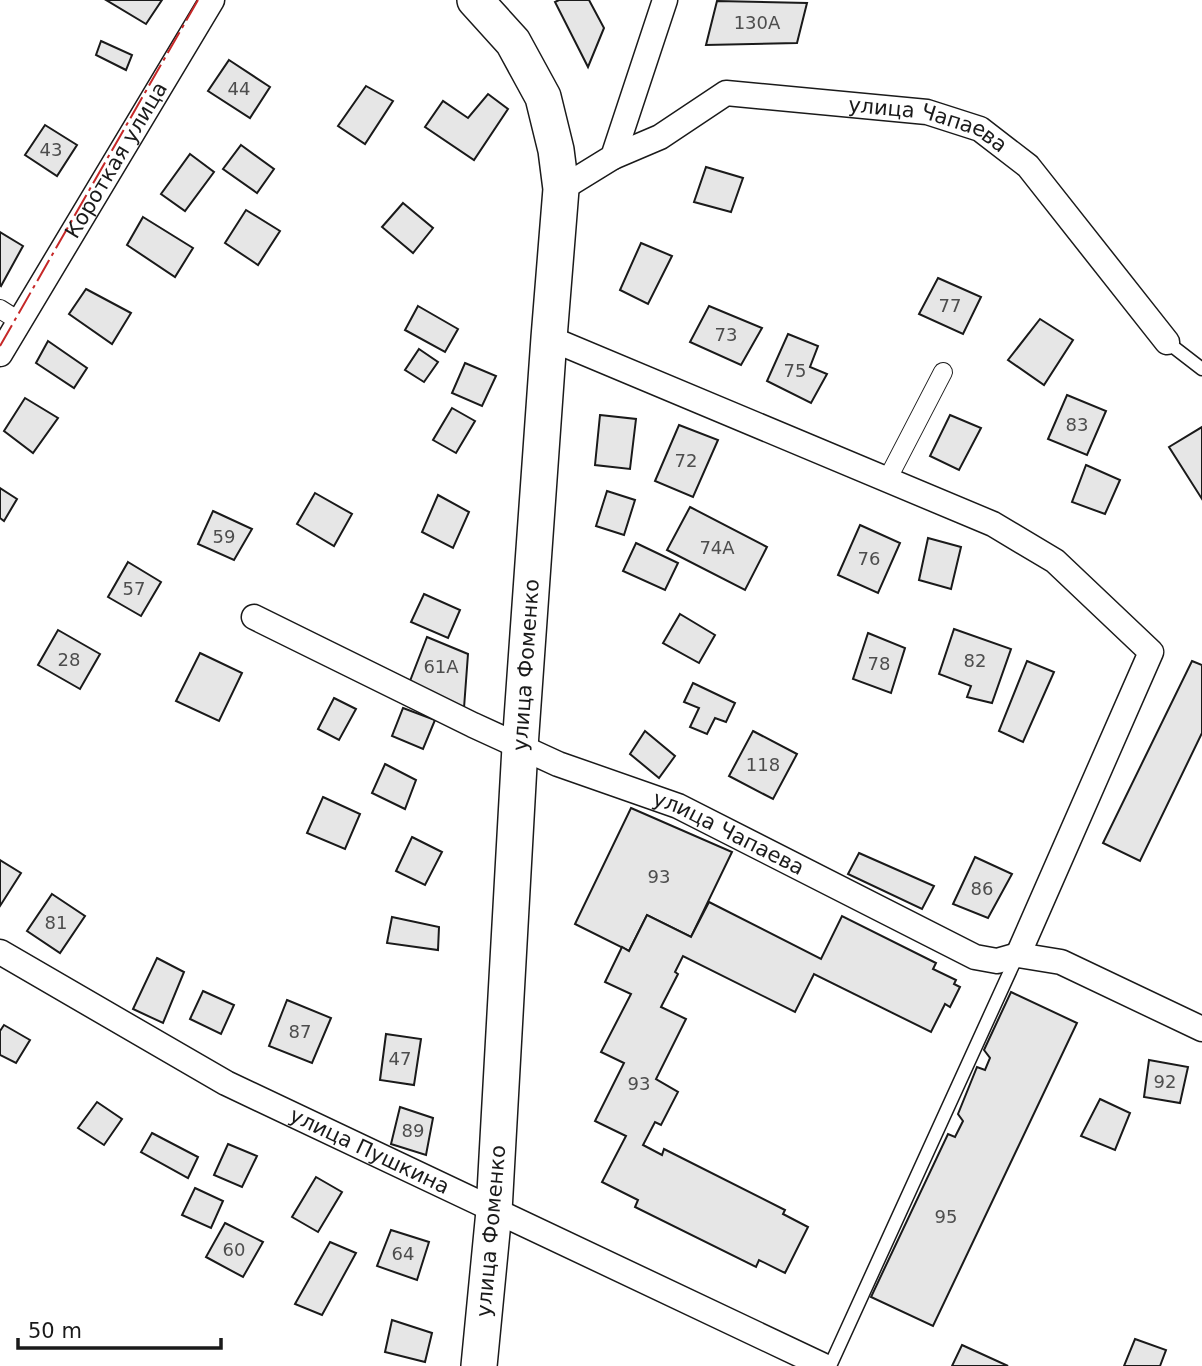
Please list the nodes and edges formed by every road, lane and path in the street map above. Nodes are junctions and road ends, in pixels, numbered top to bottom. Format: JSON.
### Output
{"nodes":[{"id":1,"x":212,"y":0,"type":"edge"},
{"id":2,"x":475,"y":0,"type":"edge"},
{"id":3,"x":665,"y":0,"type":"edge"},
{"id":4,"x":613,"y":157,"type":"junction"},
{"id":5,"x":561,"y":189,"type":"junction"},
{"id":6,"x":10,"y":315,"type":"edge"},
{"id":7,"x":549,"y":338,"type":"junction"},
{"id":8,"x":1167,"y":342,"type":"joint"},
{"id":9,"x":0,"y":354,"type":"edge"},
{"id":10,"x":1202,"y":369,"type":"edge"},
{"id":11,"x":943,"y":372,"type":"dead end"},
{"id":12,"x":887,"y":480,"type":"junction"},
{"id":13,"x":254,"y":617,"type":"dead end"},
{"id":14,"x":520,"y":747,"type":"junction"},
{"id":15,"x":0,"y":952,"type":"edge"},
{"id":16,"x":1018,"y":955,"type":"junction"},
{"id":17,"x":1202,"y":1029,"type":"edge"},
{"id":18,"x":494,"y":1211,"type":"junction"},
{"id":19,"x":479,"y":1366,"type":"edge"},
{"id":20,"x":824,"y":1366,"type":"edge"},
{"id":21,"x":830,"y":1366,"type":"edge"}],
"edges":[{"from":1,"to":6,"type":"street","name":"Короткая улица"},
{"from":2,"to":5,"type":"main road"},
{"from":3,"to":4,"type":"street"},
{"from":4,"to":5,"type":"street"},
{"from":4,"to":8,"type":"street","name":"улица Чапаева"},
{"from":5,"to":7,"type":"main road","name":"улица Фоменко"},
{"from":6,"to":9,"type":"street","name":"Короткая улица"},
{"from":7,"to":12,"type":"street"},
{"from":7,"to":14,"type":"main road","name":"улица Фоменко"},
{"from":8,"to":10,"type":"lane"},
{"from":11,"to":12,"type":"street"},
{"from":12,"to":16,"type":"street"},
{"from":13,"to":14,"type":"street","name":"улица Чапаева"},
{"from":14,"to":16,"type":"street","name":"улица Чапаева"},
{"from":14,"to":18,"type":"main road","name":"улица Фоменко"},
{"from":15,"to":18,"type":"street","name":"улица Пушкина"},
{"from":16,"to":17,"type":"street","name":"улица Чапаева"},
{"from":16,"to":21,"type":"lane"},
{"from":18,"to":19,"type":"main road","name":"улица Фоменко"},
{"from":18,"to":20,"type":"street","name":"улица Пушкина"}]}
